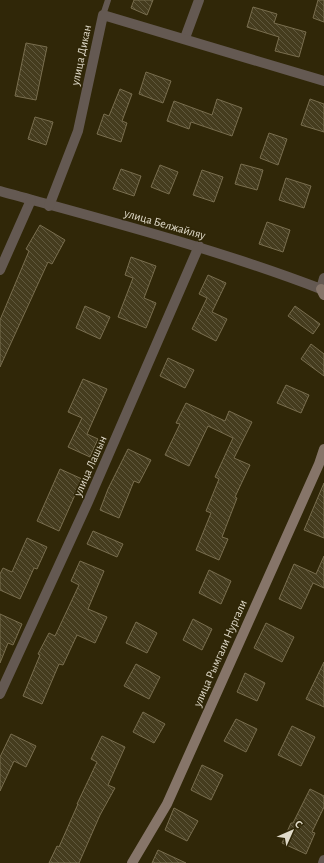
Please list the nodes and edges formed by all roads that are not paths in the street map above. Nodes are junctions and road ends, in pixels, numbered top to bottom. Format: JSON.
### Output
{"nodes":[{"id":1,"x":108,"y":0,"type":"edge"},
{"id":2,"x":199,"y":0,"type":"edge"},
{"id":3,"x":103,"y":15,"type":"junction"},
{"id":4,"x":185,"y":38,"type":"junction"},
{"id":5,"x":324,"y":81,"type":"edge"},
{"id":6,"x":0,"y":191,"type":"edge"},
{"id":7,"x":31,"y":200,"type":"junction"},
{"id":8,"x":49,"y":206,"type":"junction"},
{"id":9,"x":199,"y":246,"type":"junction"},
{"id":10,"x":0,"y":270,"type":"edge"},
{"id":11,"x":324,"y":278,"type":"edge"},
{"id":12,"x":323,"y":292,"type":"edge"},
{"id":13,"x":324,"y":449,"type":"edge"},
{"id":14,"x":0,"y":694,"type":"edge"},
{"id":15,"x":324,"y":860,"type":"edge"},
{"id":16,"x":132,"y":863,"type":"edge"},
{"id":17,"x":323,"y":863,"type":"edge"}],
"edges":[{"from":1,"to":3,"type":"lane"},
{"from":2,"to":4,"type":"street"},
{"from":3,"to":4,"type":"street","name":"улица Дикан"},
{"from":3,"to":8,"type":"street","name":"улица Дикан"},
{"from":4,"to":5,"type":"street","name":"улица Дикан"},
{"from":6,"to":7,"type":"street","name":"улица Белжайляу"},
{"from":7,"to":8,"type":"street","name":"улица Белжайляу"},
{"from":7,"to":10,"type":"street"},
{"from":8,"to":9,"type":"street","name":"улица Белжайляу"},
{"from":9,"to":12,"type":"street","name":"улица Белжайляу"},
{"from":9,"to":14,"type":"street","name":"улица Лашын"},
{"from":11,"to":12,"type":"street"},
{"from":13,"to":16,"type":"street","name":"улица Рымгали Нургали"},
{"from":15,"to":17,"type":"street"}]}
